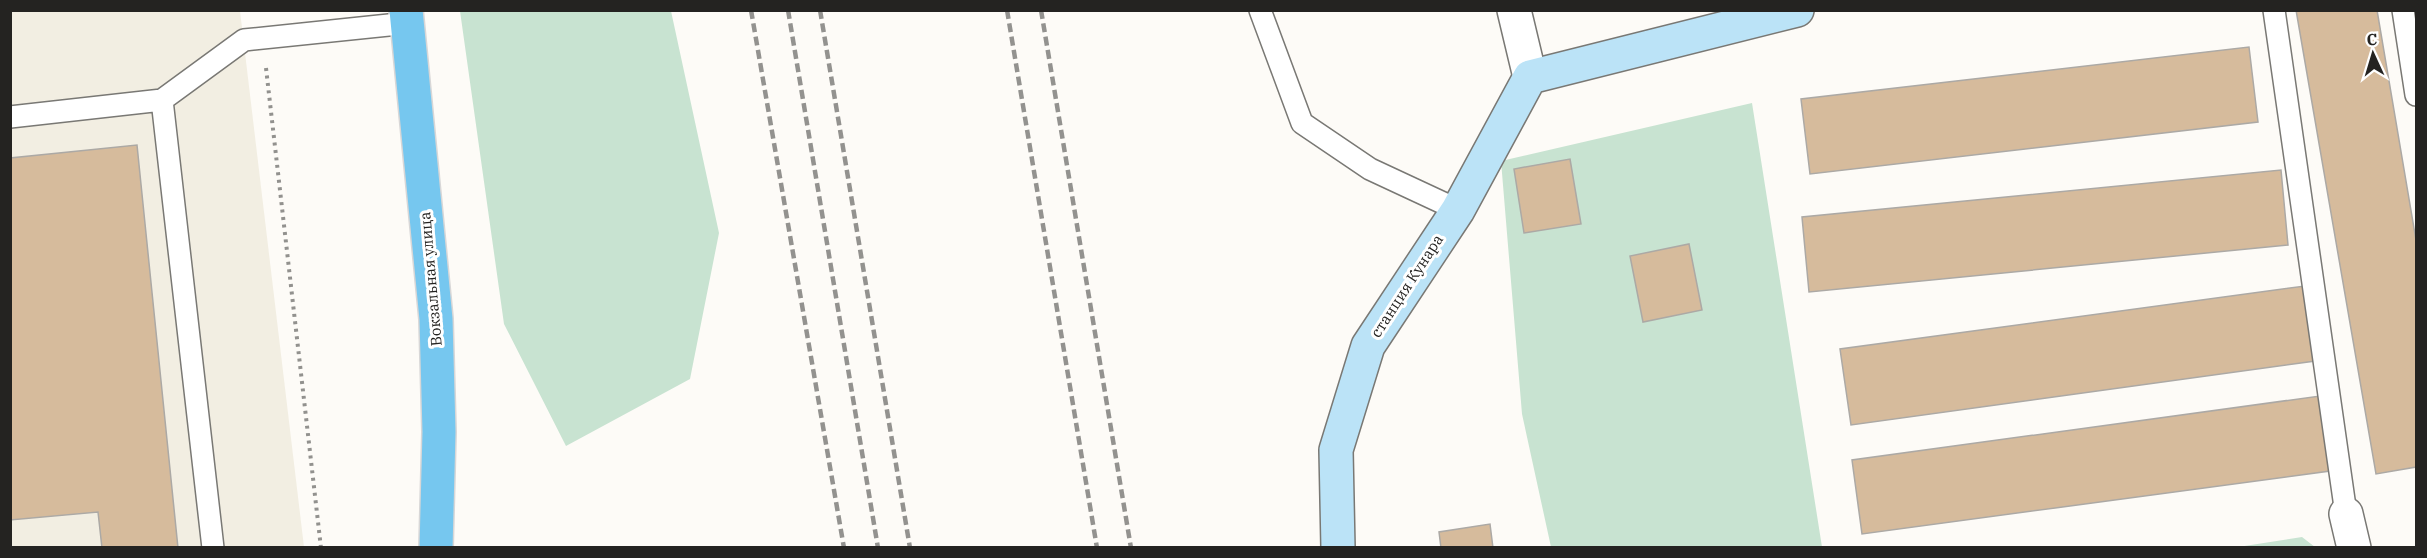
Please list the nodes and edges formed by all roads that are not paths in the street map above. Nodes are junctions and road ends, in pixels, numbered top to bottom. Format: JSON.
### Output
{"nodes":[{"id":1,"x":1260,"y":10,"type":"edge"},
{"id":2,"x":1514,"y":10,"type":"edge"},
{"id":3,"x":1797,"y":10,"type":"edge"},
{"id":4,"x":2274,"y":10,"type":"edge"},
{"id":5,"x":2403,"y":10,"type":"edge"},
{"id":6,"x":407,"y":17,"type":"edge"},
{"id":7,"x":1530,"y":77,"type":"junction"},
{"id":8,"x":2416,"y":95,"type":"edge"},
{"id":9,"x":162,"y":100,"type":"junction"},
{"id":10,"x":10,"y":117,"type":"edge"},
{"id":11,"x":1458,"y":210,"type":"junction"},
{"id":12,"x":2346,"y":514,"type":"joint"},
{"id":13,"x":213,"y":548,"type":"edge"},
{"id":14,"x":436,"y":548,"type":"edge"},
{"id":15,"x":1338,"y":548,"type":"edge"},
{"id":16,"x":2354,"y":548,"type":"edge"}],
"edges":[{"from":1,"to":11,"type":"lane"},
{"from":2,"to":7,"type":"street"},
{"from":3,"to":7,"type":"street"},
{"from":4,"to":12,"type":"lane"},
{"from":5,"to":8,"type":"lane"},
{"from":6,"to":9,"type":"lane"},
{"from":6,"to":14,"type":"main road","name":"Вокзальная улица"},
{"from":7,"to":11,"type":"street","name":"станция Кунара"},
{"from":9,"to":10,"type":"lane"},
{"from":9,"to":13,"type":"lane"},
{"from":11,"to":15,"type":"street","name":"станция Кунара"},
{"from":12,"to":16,"type":"street"}]}
